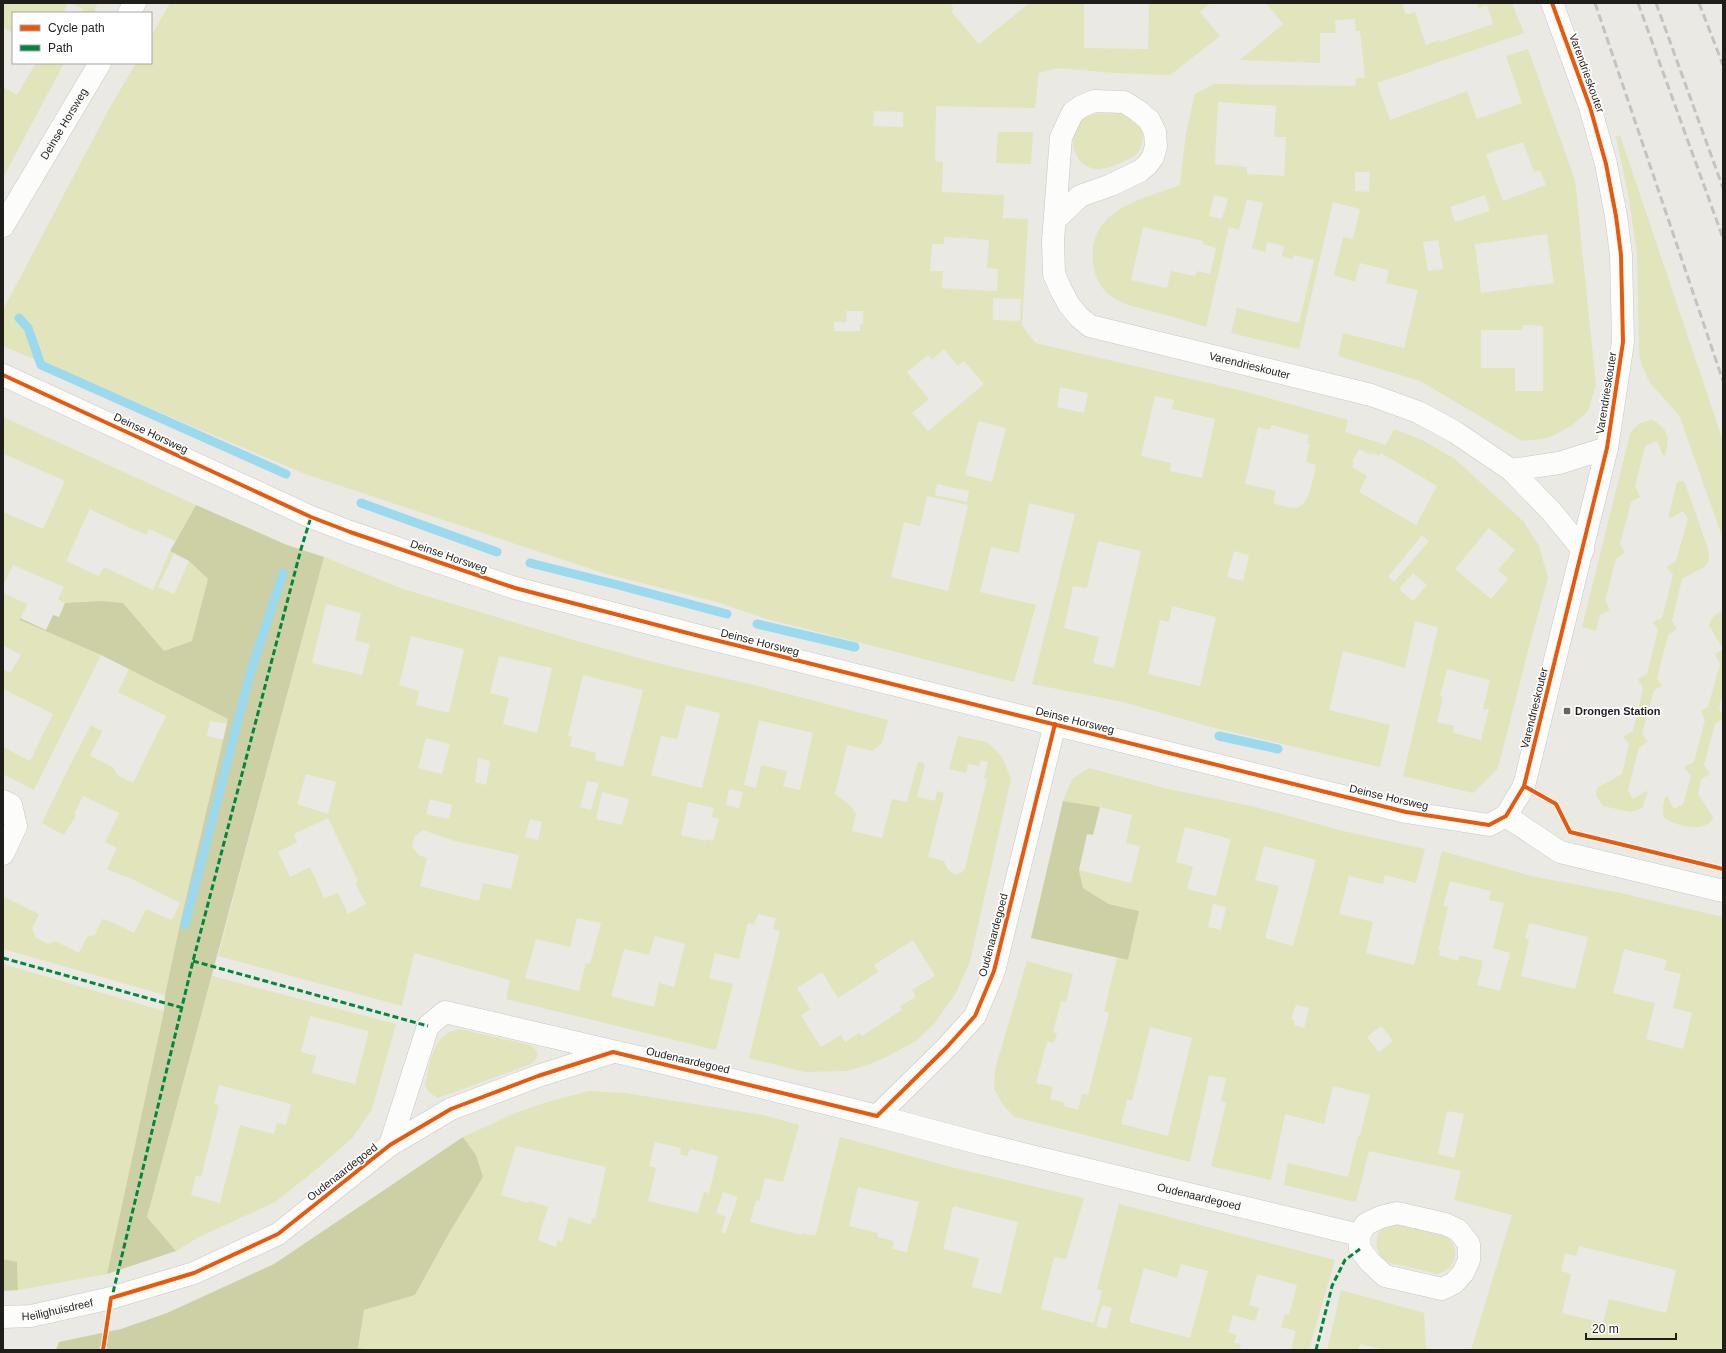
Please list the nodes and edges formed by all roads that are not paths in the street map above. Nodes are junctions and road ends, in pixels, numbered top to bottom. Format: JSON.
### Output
{"nodes":[{"id":1,"x":135,"y":3,"type":"edge"},
{"id":2,"x":1552,"y":3,"type":"edge"},
{"id":3,"x":130,"y":12,"type":"edge"},
{"id":4,"x":99,"y":64,"type":"edge"},
{"id":5,"x":1056,"y":219,"type":"junction"},
{"id":6,"x":3,"y":226,"type":"edge"},
{"id":7,"x":3,"y":375,"type":"edge"},
{"id":8,"x":1607,"y":448,"type":"junction"},
{"id":9,"x":1511,"y":470,"type":"junction"},
{"id":10,"x":1583,"y":550,"type":"junction"},
{"id":11,"x":1055,"y":724,"type":"junction"},
{"id":12,"x":3,"y":801,"type":"edge"},
{"id":13,"x":1506,"y":816,"type":"junction"},
{"id":14,"x":3,"y":854,"type":"edge"},
{"id":15,"x":1723,"y":891,"type":"edge"},
{"id":16,"x":613,"y":1052,"type":"junction"},
{"id":17,"x":877,"y":1116,"type":"junction"},
{"id":18,"x":390,"y":1146,"type":"junction"},
{"id":19,"x":1358,"y":1235,"type":"junction"},
{"id":20,"x":111,"y":1298,"type":"joint"},
{"id":21,"x":3,"y":1317,"type":"edge"}],
"edges":[{"from":1,"to":3,"type":"street"},
{"from":2,"to":8,"type":"street","name":"Varendrieskouter"},
{"from":4,"to":6,"type":"street","name":"Deinse Horsweg"},
{"from":5,"to":5,"type":"street","name":"Varendrieskouter"},
{"from":5,"to":9,"type":"street","name":"Varendrieskouter"},
{"from":7,"to":11,"type":"street","name":"Deinse Horsweg"},
{"from":8,"to":9,"type":"street","name":"Varendrieskouter"},
{"from":8,"to":10,"type":"street","name":"Varendrieskouter"},
{"from":9,"to":10,"type":"street","name":"Varendrieskouter"},
{"from":10,"to":13,"type":"street","name":"Varendrieskouter"},
{"from":11,"to":13,"type":"street","name":"Deinse Horsweg"},
{"from":11,"to":17,"type":"street","name":"Oudenaardegoed"},
{"from":12,"to":14,"type":"street"},
{"from":13,"to":15,"type":"street"},
{"from":16,"to":17,"type":"street","name":"Oudenaardegoed"},
{"from":16,"to":18,"type":"street","name":"Oudenaardegoed"},
{"from":16,"to":18,"type":"street","name":"Oudenaardegoed"},
{"from":17,"to":19,"type":"street","name":"Oudenaardegoed"},
{"from":18,"to":20,"type":"street","name":"Oudenaardegoed"},
{"from":19,"to":19,"type":"street"},
{"from":20,"to":21,"type":"street","name":"Heilighuisdreef"}]}
